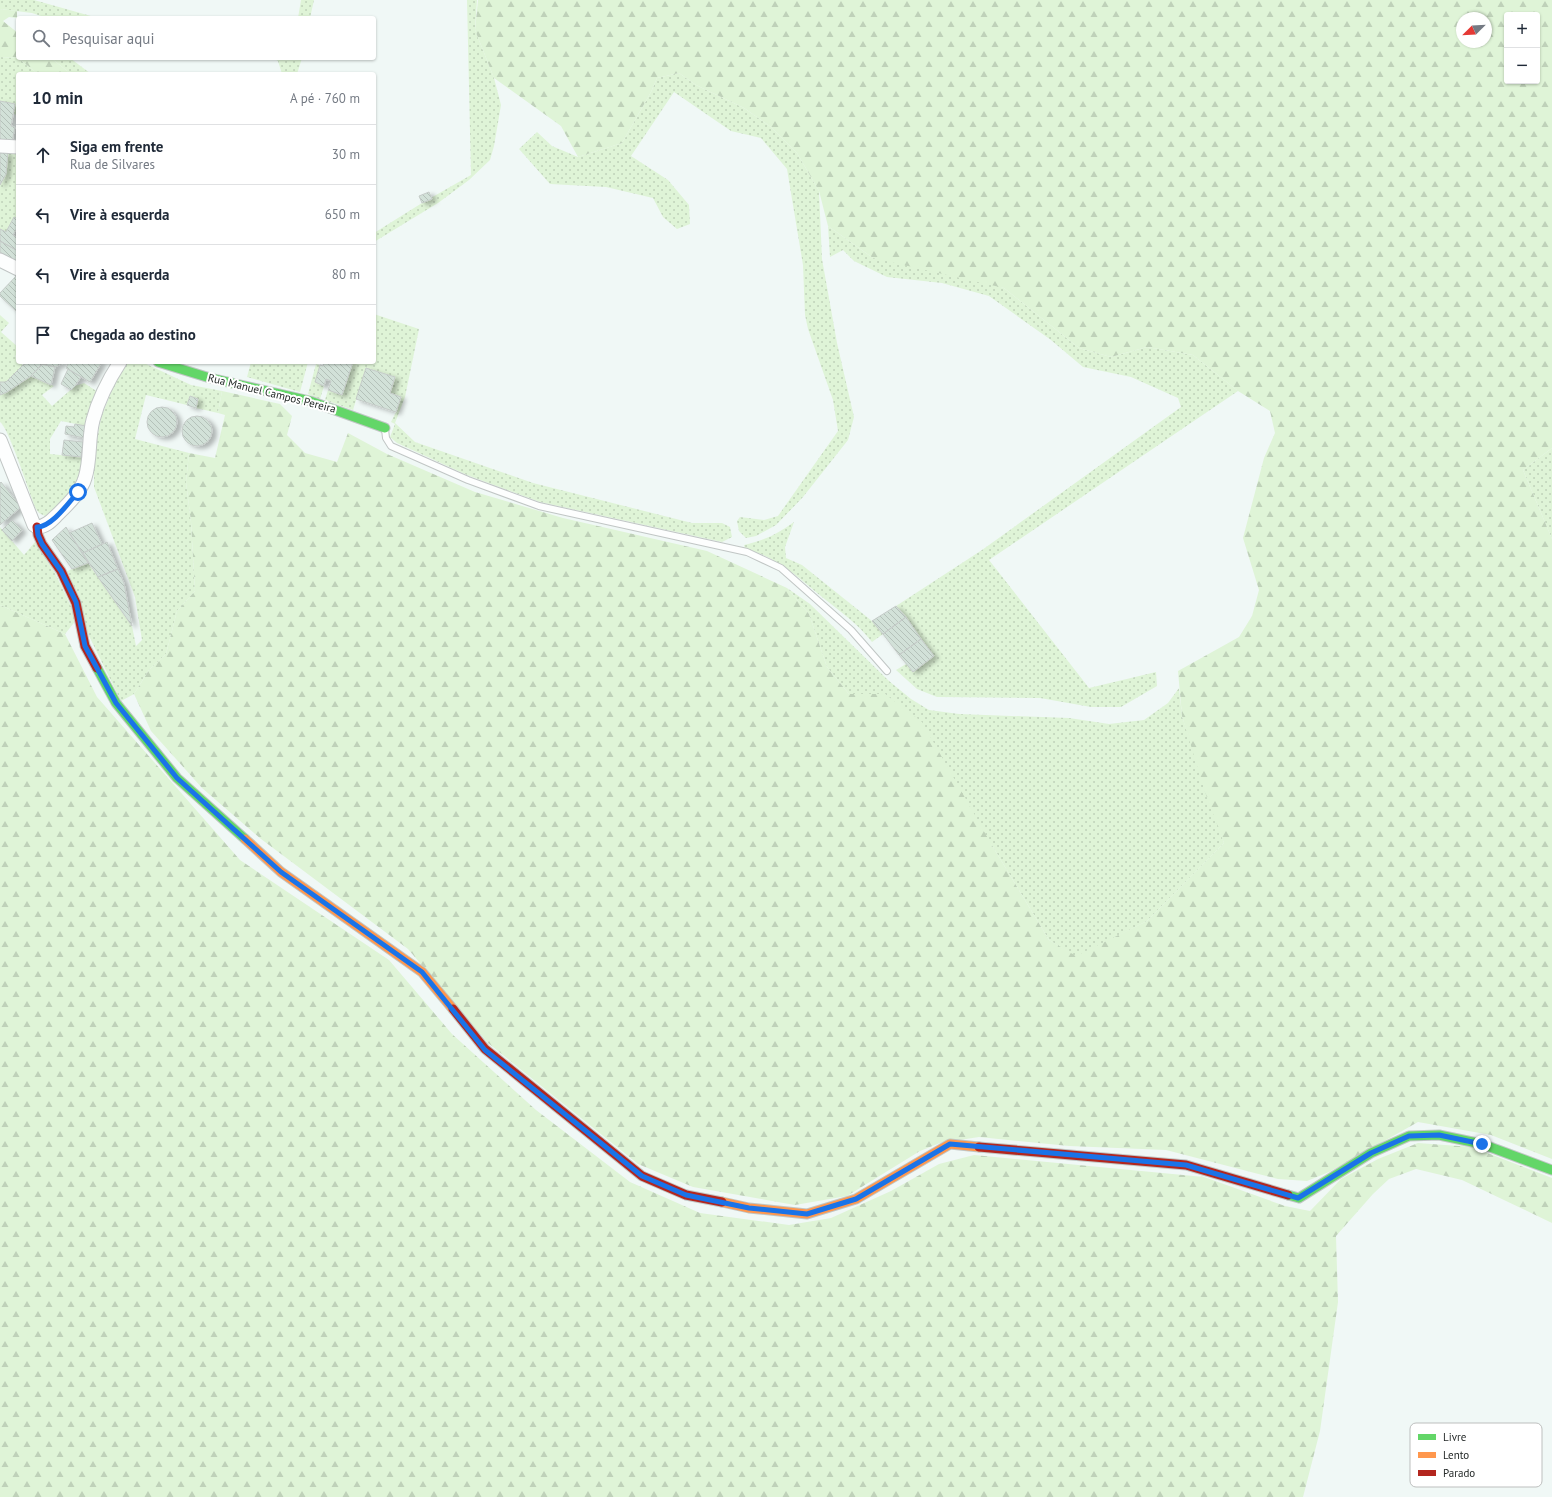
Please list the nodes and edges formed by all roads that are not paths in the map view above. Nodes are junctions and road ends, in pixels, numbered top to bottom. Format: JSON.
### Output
{"nodes":[{"id":1,"x":0,"y":146,"type":"edge"},
{"id":2,"x":16,"y":147,"type":"edge"},
{"id":3,"x":0,"y":260,"type":"edge"},
{"id":4,"x":16,"y":268,"type":"edge"},
{"id":5,"x":119,"y":364,"type":"edge"},
{"id":6,"x":165,"y":364,"type":"edge"},
{"id":7,"x":385,"y":428,"type":"joint"},
{"id":8,"x":0,"y":440,"type":"edge"},
{"id":9,"x":37,"y":527,"type":"junction"},
{"id":10,"x":887,"y":671,"type":"dead end"},
{"id":11,"x":1552,"y":1170,"type":"edge"}],
"edges":[{"from":1,"to":2,"type":"street"},
{"from":3,"to":4,"type":"street"},
{"from":5,"to":9,"type":"street"},
{"from":6,"to":7,"type":"street","name":"Rua Manuel Campos Pereira"},
{"from":7,"to":10,"type":"lane"},
{"from":8,"to":9,"type":"street"},
{"from":9,"to":11,"type":"street"}]}
